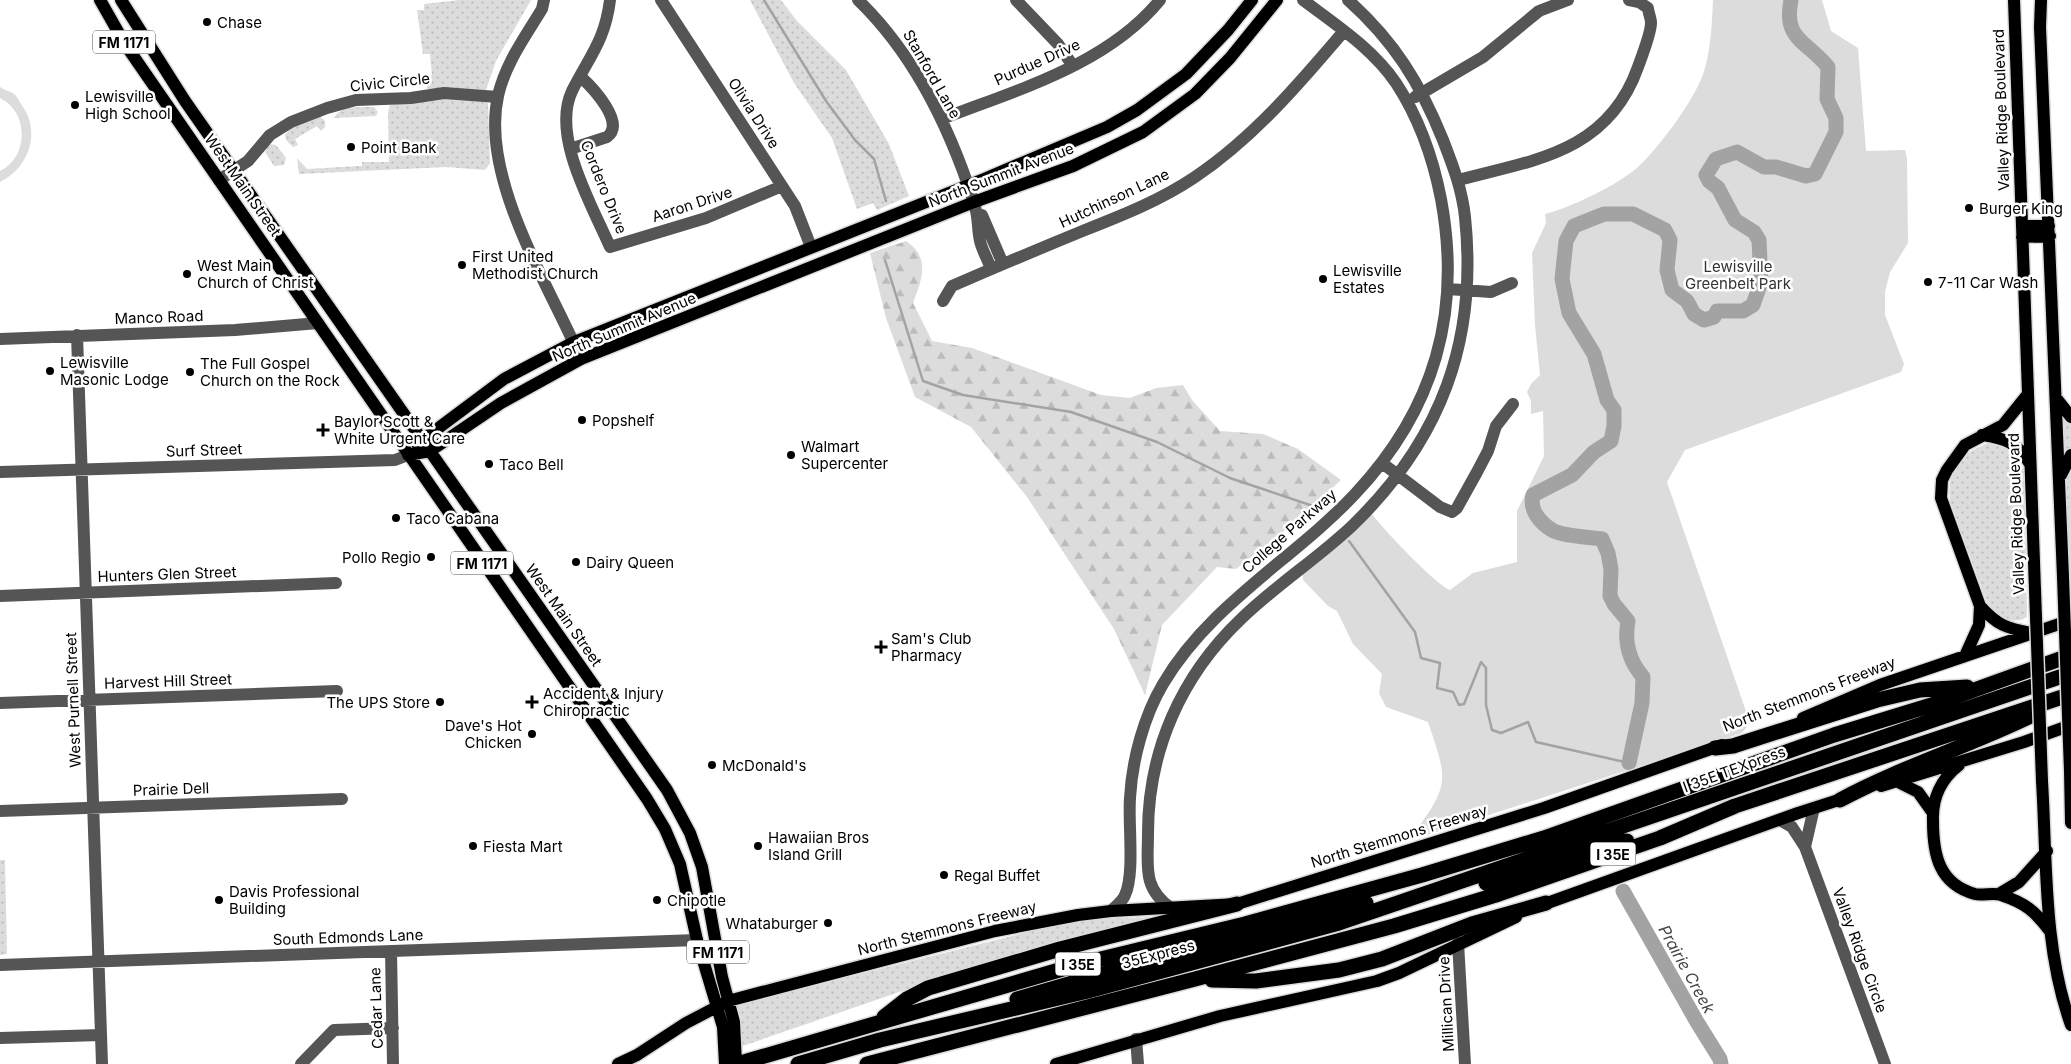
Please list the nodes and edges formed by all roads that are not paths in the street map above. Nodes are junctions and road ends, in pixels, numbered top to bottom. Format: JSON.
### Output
{"nodes":[{"id":1,"x":100,"y":0,"type":"edge"},
{"id":2,"x":120,"y":0,"type":"edge"},
{"id":3,"x":544,"y":0,"type":"edge"},
{"id":4,"x":610,"y":0,"type":"edge"},
{"id":5,"x":661,"y":0,"type":"edge"},
{"id":6,"x":858,"y":0,"type":"edge"},
{"id":7,"x":1016,"y":0,"type":"edge"},
{"id":8,"x":1160,"y":0,"type":"edge"},
{"id":9,"x":1252,"y":0,"type":"edge"},
{"id":10,"x":1277,"y":0,"type":"edge"},
{"id":11,"x":1304,"y":0,"type":"edge"},
{"id":12,"x":1348,"y":0,"type":"edge"},
{"id":13,"x":1568,"y":0,"type":"edge"},
{"id":14,"x":1629,"y":0,"type":"edge"},
{"id":15,"x":2014,"y":0,"type":"edge"},
{"id":16,"x":2041,"y":0,"type":"edge"},
{"id":17,"x":1344,"y":31,"type":"junction"},
{"id":18,"x":1073,"y":66,"type":"junction"},
{"id":19,"x":581,"y":77,"type":"junction"},
{"id":20,"x":1423,"y":93,"type":"junction"},
{"id":21,"x":498,"y":97,"type":"junction"},
{"id":22,"x":1407,"y":102,"type":"junction"},
{"id":23,"x":942,"y":119,"type":"junction"},
{"id":24,"x":570,"y":149,"type":"junction"},
{"id":25,"x":234,"y":170,"type":"junction"},
{"id":26,"x":219,"y":180,"type":"junction"},
{"id":27,"x":1458,"y":180,"type":"junction"},
{"id":28,"x":782,"y":186,"type":"junction"},
{"id":29,"x":967,"y":186,"type":"junction"},
{"id":30,"x":974,"y":202,"type":"junction"},
{"id":31,"x":2049,"y":231,"type":"junction"},
{"id":32,"x":2022,"y":232,"type":"junction"},
{"id":33,"x":812,"y":246,"type":"junction"},
{"id":34,"x":610,"y":247,"type":"joint"},
{"id":35,"x":830,"y":261,"type":"junction"},
{"id":36,"x":997,"y":267,"type":"junction"},
{"id":37,"x":1512,"y":283,"type":"dead end"},
{"id":38,"x":1448,"y":289,"type":"junction"},
{"id":39,"x":1467,"y":291,"type":"junction"},
{"id":40,"x":943,"y":301,"type":"dead end"},
{"id":41,"x":318,"y":323,"type":"junction"},
{"id":42,"x":77,"y":335,"type":"junction"},
{"id":43,"x":0,"y":339,"type":"edge"},
{"id":44,"x":574,"y":342,"type":"junction"},
{"id":45,"x":581,"y":359,"type":"junction"},
{"id":46,"x":2028,"y":394,"type":"junction"},
{"id":47,"x":2056,"y":398,"type":"junction"},
{"id":48,"x":1513,"y":404,"type":"dead end"},
{"id":49,"x":2071,"y":417,"type":"edge"},
{"id":50,"x":1982,"y":435,"type":"junction"},
{"id":51,"x":422,"y":439,"type":"junction"},
{"id":52,"x":430,"y":451,"type":"junction"},
{"id":53,"x":408,"y":455,"type":"junction"},
{"id":54,"x":2071,"y":455,"type":"edge"},
{"id":55,"x":1382,"y":463,"type":"junction"},
{"id":56,"x":2031,"y":465,"type":"junction"},
{"id":57,"x":82,"y":470,"type":"junction"},
{"id":58,"x":0,"y":472,"type":"edge"},
{"id":59,"x":1398,"y":474,"type":"junction"},
{"id":60,"x":2059,"y":480,"type":"junction"},
{"id":61,"x":1283,"y":560,"type":"junction"},
{"id":62,"x":1295,"y":574,"type":"junction"},
{"id":63,"x":336,"y":583,"type":"dead end"},
{"id":64,"x":85,"y":593,"type":"junction"},
{"id":65,"x":0,"y":596,"type":"edge"},
{"id":66,"x":1980,"y":606,"type":"junction"},
{"id":67,"x":2071,"y":620,"type":"edge"},
{"id":68,"x":2032,"y":633,"type":"junction"},
{"id":69,"x":2071,"y":655,"type":"edge"},
{"id":70,"x":1966,"y":656,"type":"junction"},
{"id":71,"x":2071,"y":673,"type":"edge"},
{"id":72,"x":1983,"y":687,"type":"junction"},
{"id":73,"x":337,"y":691,"type":"dead end"},
{"id":74,"x":2071,"y":694,"type":"edge"},
{"id":75,"x":89,"y":700,"type":"junction"},
{"id":76,"x":0,"y":703,"type":"edge"},
{"id":77,"x":2071,"y":725,"type":"edge"},
{"id":78,"x":1143,"y":735,"type":"junction"},
{"id":79,"x":1162,"y":740,"type":"junction"},
{"id":80,"x":1715,"y":748,"type":"junction"},
{"id":81,"x":641,"y":751,"type":"junction"},
{"id":82,"x":1963,"y":762,"type":"junction"},
{"id":83,"x":622,"y":764,"type":"junction"},
{"id":84,"x":2070,"y":771,"type":"edge"},
{"id":85,"x":1896,"y":781,"type":"junction"},
{"id":86,"x":342,"y":800,"type":"dead end"},
{"id":87,"x":1840,"y":800,"type":"junction"},
{"id":88,"x":94,"y":808,"type":"junction"},
{"id":89,"x":1814,"y":808,"type":"junction"},
{"id":90,"x":0,"y":811,"type":"edge"},
{"id":91,"x":1932,"y":813,"type":"junction"},
{"id":92,"x":1780,"y":820,"type":"junction"},
{"id":93,"x":2071,"y":822,"type":"edge"},
{"id":94,"x":1660,"y":838,"type":"junction"},
{"id":95,"x":1806,"y":846,"type":"junction"},
{"id":96,"x":2046,"y":851,"type":"junction"},
{"id":97,"x":1422,"y":875,"type":"junction"},
{"id":98,"x":1999,"y":894,"type":"junction"},
{"id":99,"x":1409,"y":900,"type":"junction"},
{"id":100,"x":1546,"y":903,"type":"junction"},
{"id":101,"x":1237,"y":904,"type":"junction"},
{"id":102,"x":1172,"y":909,"type":"junction"},
{"id":103,"x":1111,"y":911,"type":"junction"},
{"id":104,"x":2049,"y":930,"type":"junction"},
{"id":105,"x":697,"y":940,"type":"junction"},
{"id":106,"x":1458,"y":943,"type":"junction"},
{"id":107,"x":391,"y":951,"type":"junction"},
{"id":108,"x":99,"y":962,"type":"junction"},
{"id":109,"x":0,"y":964,"type":"edge"},
{"id":110,"x":722,"y":978,"type":"junction"},
{"id":111,"x":1195,"y":979,"type":"junction"},
{"id":112,"x":755,"y":994,"type":"junction"},
{"id":113,"x":723,"y":1003,"type":"junction"},
{"id":114,"x":971,"y":1019,"type":"junction"},
{"id":115,"x":877,"y":1023,"type":"junction"},
{"id":116,"x":729,"y":1024,"type":"junction"},
{"id":117,"x":2071,"y":1025,"type":"edge"},
{"id":118,"x":393,"y":1028,"type":"junction"},
{"id":119,"x":101,"y":1035,"type":"junction"},
{"id":120,"x":0,"y":1038,"type":"edge"},
{"id":121,"x":1136,"y":1039,"type":"junction"},
{"id":122,"x":102,"y":1064,"type":"edge"},
{"id":123,"x":301,"y":1064,"type":"edge"},
{"id":124,"x":393,"y":1064,"type":"edge"},
{"id":125,"x":618,"y":1064,"type":"edge"},
{"id":126,"x":725,"y":1064,"type":"edge"},
{"id":127,"x":736,"y":1064,"type":"edge"},
{"id":128,"x":798,"y":1064,"type":"edge"},
{"id":129,"x":867,"y":1064,"type":"edge"},
{"id":130,"x":1056,"y":1064,"type":"edge"},
{"id":131,"x":1138,"y":1064,"type":"edge"},
{"id":132,"x":1465,"y":1064,"type":"edge"},
{"id":133,"x":1885,"y":1064,"type":"edge"}],
"edges":[{"from":1,"to":26,"type":"main road","name":"West Main Street","number":"FM 1171"},
{"from":2,"to":25,"type":"main road","name":"West Main Street","number":"FM 1171"},
{"from":3,"to":21,"type":"street"},
{"from":4,"to":19,"type":"street","name":"Cordero Drive"},
{"from":5,"to":28,"type":"street","name":"Olivia Drive"},
{"from":6,"to":23,"type":"street","name":"Stanford Lane"},
{"from":7,"to":18,"type":"street"},
{"from":8,"to":18,"type":"street","name":"Purdue Drive"},
{"from":9,"to":29,"type":"main road","name":"North Summit Avenue"},
{"from":10,"to":30,"type":"main road","name":"North Summit Avenue"},
{"from":11,"to":17,"type":"street","name":"College Parkway"},
{"from":12,"to":20,"type":"street"},
{"from":13,"to":20,"type":"street"},
{"from":14,"to":27,"type":"street"},
{"from":15,"to":32,"type":"main road","name":"Valley Ridge Boulevard"},
{"from":16,"to":31,"type":"main road"},
{"from":17,"to":22,"type":"street","name":"College Parkway"},
{"from":17,"to":36,"type":"street","name":"Hutchinson Lane"},
{"from":18,"to":23,"type":"street","name":"Purdue Drive"},
{"from":19,"to":24,"type":"street","name":"Cordero Drive"},
{"from":19,"to":24,"type":"street"},
{"from":20,"to":22,"type":"street"},
{"from":20,"to":27,"type":"street"},
{"from":21,"to":25,"type":"street","name":"Civic Circle"},
{"from":21,"to":44,"type":"street"},
{"from":22,"to":38,"type":"street","name":"College Parkway"},
{"from":23,"to":29,"type":"street","name":"Stanford Lane"},
{"from":24,"to":34,"type":"street","name":"Cordero Drive"},
{"from":25,"to":26,"type":"street","name":"Civic Circle"},
{"from":25,"to":51,"type":"main road","name":"West Main Street","number":"FM 1171"},
{"from":26,"to":41,"type":"main road","name":"West Main Street","number":"FM 1171"},
{"from":27,"to":39,"type":"street"},
{"from":28,"to":33,"type":"street","name":"Olivia Drive"},
{"from":28,"to":34,"type":"street","name":"Aaron Drive"},
{"from":29,"to":30,"type":"street","name":"Stanford Lane"},
{"from":29,"to":33,"type":"main road","name":"North Summit Avenue"},
{"from":30,"to":35,"type":"main road","name":"North Summit Avenue"},
{"from":30,"to":36,"type":"street","name":"Stanford Lane"},
{"from":31,"to":32,"type":"main road"},
{"from":31,"to":47,"type":"main road"},
{"from":32,"to":46,"type":"main road","name":"Valley Ridge Boulevard"},
{"from":33,"to":35,"type":"main road"},
{"from":33,"to":44,"type":"main road","name":"North Summit Avenue"},
{"from":35,"to":45,"type":"main road","name":"North Summit Avenue"},
{"from":36,"to":40,"type":"street","name":"Hutchinson Lane"},
{"from":37,"to":39,"type":"street"},
{"from":38,"to":39,"type":"street"},
{"from":38,"to":55,"type":"street","name":"College Parkway"},
{"from":39,"to":59,"type":"street"},
{"from":41,"to":42,"type":"street","name":"Manco Road"},
{"from":41,"to":53,"type":"main road","name":"West Main Street","number":"FM 1171"},
{"from":42,"to":43,"type":"street","name":"Manco Road"},
{"from":42,"to":57,"type":"street","name":"West Purnell Street"},
{"from":44,"to":45,"type":"street"},
{"from":44,"to":51,"type":"main road","name":"North Summit Avenue"},
{"from":45,"to":52,"type":"main road","name":"North Summit Avenue"},
{"from":46,"to":50,"type":"main road"},
{"from":46,"to":56,"type":"main road","name":"Valley Ridge Boulevard"},
{"from":47,"to":49,"type":"main road"},
{"from":47,"to":60,"type":"main road"},
{"from":48,"to":59,"type":"street"},
{"from":50,"to":56,"type":"main road"},
{"from":50,"to":66,"type":"main road"},
{"from":51,"to":52,"type":"main road","name":"West Main Street","number":"FM 1171"},
{"from":51,"to":53,"type":"main road","name":"North Summit Avenue"},
{"from":52,"to":53,"type":"main road","name":"North Summit Avenue"},
{"from":52,"to":81,"type":"main road","name":"West Main Street","number":"FM 1171"},
{"from":53,"to":57,"type":"street","name":"Surf Street"},
{"from":53,"to":83,"type":"main road","name":"West Main Street","number":"FM 1171"},
{"from":54,"to":60,"type":"main road"},
{"from":55,"to":59,"type":"street"},
{"from":55,"to":61,"type":"street","name":"College Parkway"},
{"from":56,"to":96,"type":"main road","name":"Valley Ridge Boulevard","bridge":true},
{"from":57,"to":58,"type":"street","name":"Surf Street"},
{"from":57,"to":64,"type":"street","name":"West Purnell Street"},
{"from":59,"to":62,"type":"street"},
{"from":60,"to":84,"type":"main road","bridge":true},
{"from":61,"to":62,"type":"street"},
{"from":61,"to":78,"type":"street","name":"College Parkway"},
{"from":62,"to":79,"type":"street"},
{"from":63,"to":64,"type":"street","name":"Hunters Glen Street"},
{"from":64,"to":65,"type":"street","name":"Hunters Glen Street"},
{"from":64,"to":75,"type":"street","name":"West Purnell Street"},
{"from":66,"to":68,"type":"main road"},
{"from":66,"to":70,"type":"main road"},
{"from":67,"to":68,"type":"main road","name":"North Stemmons Freeway"},
{"from":68,"to":70,"type":"main road","name":"North Stemmons Freeway"},
{"from":69,"to":72,"type":"highway","number":"I 35E"},
{"from":70,"to":80,"type":"main road","name":"North Stemmons Freeway"},
{"from":71,"to":99,"type":"highway","name":"I 35E TEXpress"},
{"from":72,"to":80,"type":"highway"},
{"from":72,"to":97,"type":"highway","number":"I 35E"},
{"from":73,"to":75,"type":"street","name":"Harvest Hill Street"},
{"from":74,"to":87,"type":"highway"},
{"from":74,"to":94,"type":"highway","number":"I 35E"},
{"from":75,"to":76,"type":"street","name":"Harvest Hill Street"},
{"from":75,"to":88,"type":"street","name":"West Purnell Street"},
{"from":77,"to":82,"type":"main road"},
{"from":78,"to":79,"type":"street"},
{"from":78,"to":103,"type":"street","name":"College Parkway"},
{"from":79,"to":102,"type":"street"},
{"from":80,"to":101,"type":"main road","name":"North Stemmons Freeway"},
{"from":81,"to":83,"type":"main road"},
{"from":81,"to":110,"type":"main road","name":"West Main Street","number":"FM 1171"},
{"from":82,"to":85,"type":"main road"},
{"from":82,"to":91,"type":"main road"},
{"from":83,"to":105,"type":"main road","name":"West Main Street","number":"FM 1171"},
{"from":84,"to":93,"type":"main road"},
{"from":85,"to":87,"type":"main road"},
{"from":85,"to":91,"type":"main road"},
{"from":86,"to":88,"type":"street","name":"Prairie Dell"},
{"from":87,"to":89,"type":"main road"},
{"from":88,"to":90,"type":"street","name":"Prairie Dell"},
{"from":88,"to":108,"type":"street","name":"West Purnell Street"},
{"from":89,"to":92,"type":"main road"},
{"from":89,"to":95,"type":"street"},
{"from":91,"to":98,"type":"main road"},
{"from":92,"to":95,"type":"street","name":"Valley Ridge Circle"},
{"from":92,"to":100,"type":"main road"},
{"from":94,"to":99,"type":"highway"},
{"from":94,"to":111,"type":"highway","number":"I 35E"},
{"from":95,"to":133,"type":"street","name":"Valley Ridge Circle"},
{"from":96,"to":98,"type":"main road"},
{"from":96,"to":104,"type":"main road","name":"Valley Ridge Boulevard"},
{"from":97,"to":114,"type":"highway"},
{"from":97,"to":115,"type":"highway","number":"I 35E"},
{"from":98,"to":104,"type":"main road"},
{"from":99,"to":114,"type":"highway","name":"35Express"},
{"from":100,"to":106,"type":"main road"},
{"from":100,"to":111,"type":"highway"},
{"from":101,"to":102,"type":"main road","name":"North Stemmons Freeway"},
{"from":101,"to":115,"type":"highway"},
{"from":102,"to":103,"type":"main road","name":"North Stemmons Freeway"},
{"from":103,"to":112,"type":"main road","name":"North Stemmons Freeway"},
{"from":104,"to":117,"type":"main road","name":"Valley Ridge Boulevard"},
{"from":105,"to":107,"type":"street","name":"South Edmonds Lane"},
{"from":105,"to":113,"type":"main road","name":"West Main Street","number":"FM 1171"},
{"from":106,"to":121,"type":"main road"},
{"from":106,"to":132,"type":"street","name":"Millican Drive"},
{"from":107,"to":108,"type":"street","name":"South Edmonds Lane"},
{"from":107,"to":118,"type":"street","name":"Cedar Lane"},
{"from":108,"to":109,"type":"street","name":"South Edmonds Lane"},
{"from":108,"to":119,"type":"street","name":"West Purnell Street"},
{"from":110,"to":112,"type":"main road"},
{"from":110,"to":113,"type":"main road","name":"West Main Street","number":"FM 1171"},
{"from":111,"to":129,"type":"highway","number":"I 35E"},
{"from":112,"to":113,"type":"main road","name":"North Stemmons Freeway"},
{"from":113,"to":116,"type":"main road","name":"West Main Street","number":"FM 1171"},
{"from":113,"to":125,"type":"main road","name":"North Stemmons Freeway"},
{"from":114,"to":128,"type":"highway","name":"35Express"},
{"from":115,"to":127,"type":"highway","number":"I 35E"},
{"from":116,"to":126,"type":"main road","name":"West Main Street","number":"FM 1171"},
{"from":116,"to":127,"type":"main road","name":"West Main Street","number":"FM 1171"},
{"from":118,"to":123,"type":"street"},
{"from":118,"to":124,"type":"street","name":"Cedar Lane"},
{"from":119,"to":120,"type":"street"},
{"from":119,"to":122,"type":"street","name":"West Purnell Street"},
{"from":121,"to":130,"type":"main road"},
{"from":121,"to":131,"type":"street"}]}
